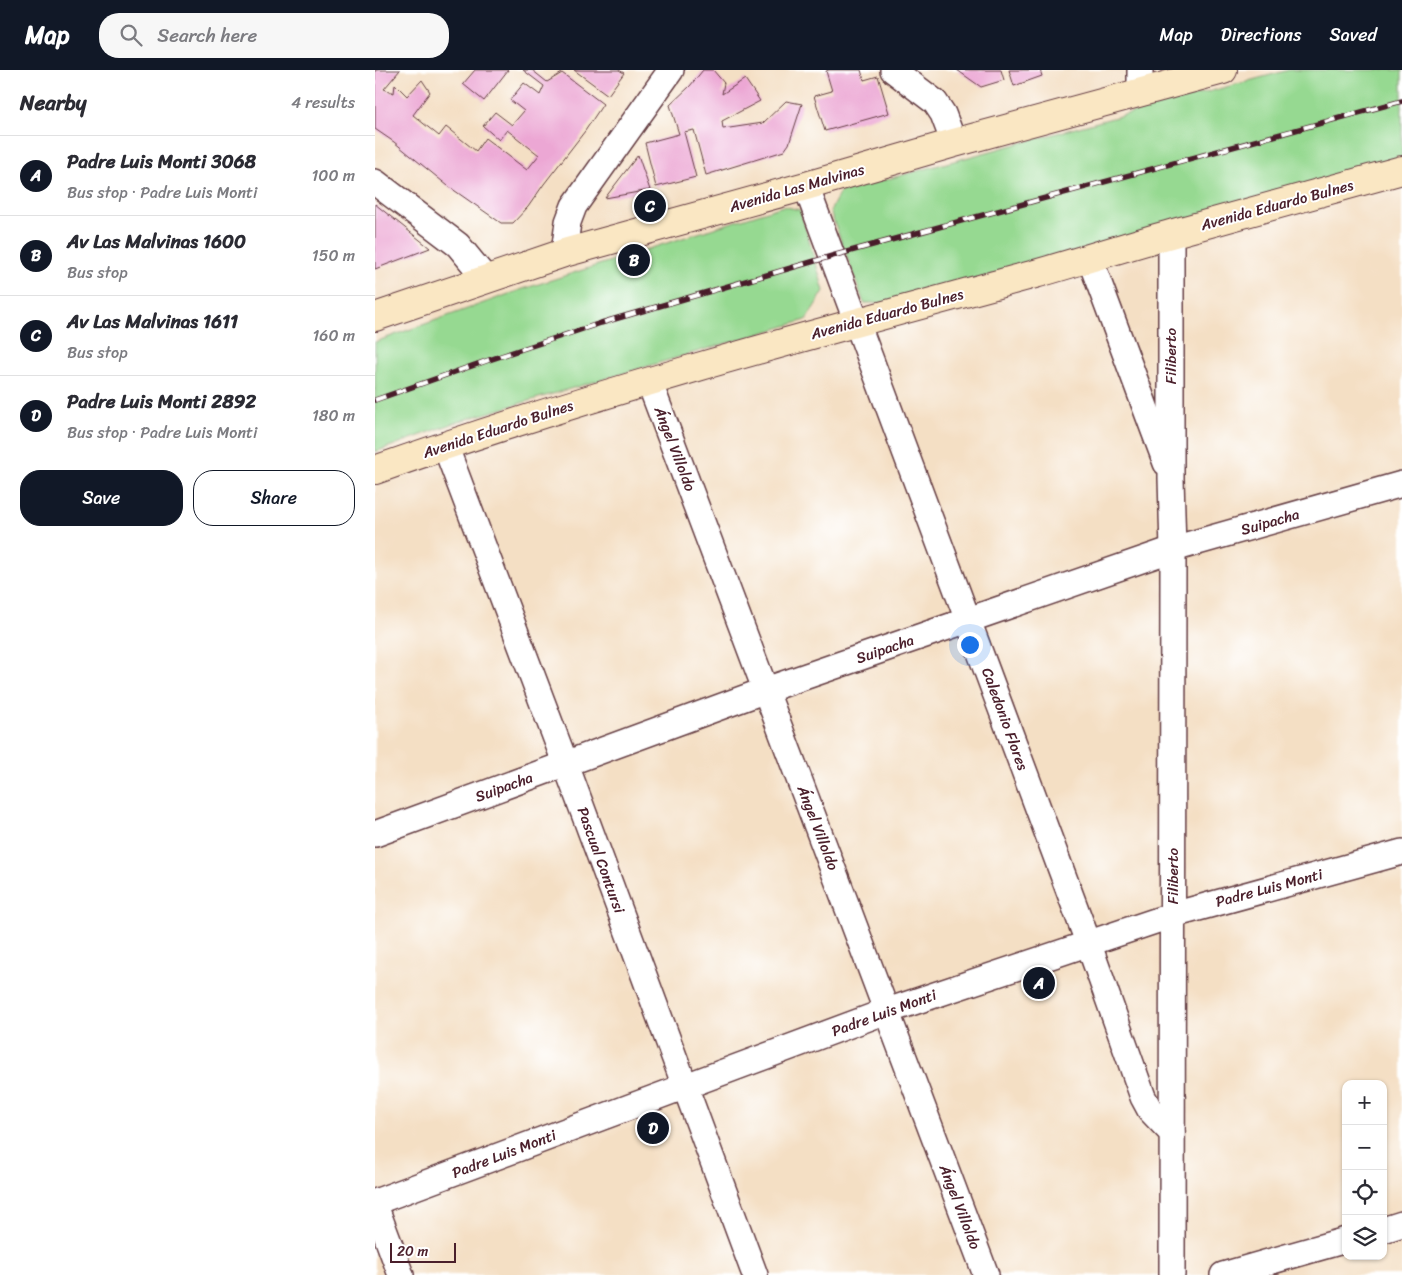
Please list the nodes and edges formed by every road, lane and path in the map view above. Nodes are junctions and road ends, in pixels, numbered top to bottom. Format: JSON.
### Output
{"nodes":[{"id":1,"x":671,"y":70,"type":"edge"},
{"id":2,"x":893,"y":70,"type":"edge"},
{"id":3,"x":1223,"y":70,"type":"edge"},
{"id":4,"x":1140,"y":81,"type":"edge"},
{"id":5,"x":954,"y":143,"type":"junction"},
{"id":6,"x":1402,"y":170,"type":"edge"},
{"id":7,"x":375,"y":182,"type":"edge"},
{"id":8,"x":806,"y":186,"type":"junction"},
{"id":9,"x":1171,"y":234,"type":"junction"},
{"id":10,"x":564,"y":253,"type":"junction"},
{"id":11,"x":1090,"y":259,"type":"junction"},
{"id":12,"x":485,"y":279,"type":"junction"},
{"id":13,"x":375,"y":317,"type":"edge"},
{"id":14,"x":857,"y":322,"type":"junction"},
{"id":15,"x":649,"y":381,"type":"junction"},
{"id":16,"x":445,"y":445,"type":"junction"},
{"id":17,"x":375,"y":470,"type":"edge"},
{"id":18,"x":1171,"y":478,"type":"junction"},
{"id":19,"x":1402,"y":484,"type":"edge"},
{"id":20,"x":1173,"y":549,"type":"junction"},
{"id":21,"x":968,"y":619,"type":"junction"},
{"id":22,"x":767,"y":690,"type":"junction"},
{"id":23,"x":566,"y":764,"type":"junction"},
{"id":24,"x":375,"y":834,"type":"edge"},
{"id":25,"x":1402,"y":852,"type":"edge"},
{"id":26,"x":1173,"y":914,"type":"junction"},
{"id":27,"x":1088,"y":942,"type":"junction"},
{"id":28,"x":887,"y":1011,"type":"junction"},
{"id":29,"x":685,"y":1086,"type":"junction"},
{"id":30,"x":1172,"y":1133,"type":"junction"},
{"id":31,"x":375,"y":1204,"type":"edge"},
{"id":32,"x":1402,"y":1224,"type":"edge"},
{"id":33,"x":1387,"y":1229,"type":"edge"},
{"id":34,"x":1342,"y":1241,"type":"edge"},
{"id":35,"x":401,"y":1275,"type":"edge"},
{"id":36,"x":755,"y":1275,"type":"edge"},
{"id":37,"x":986,"y":1275,"type":"edge"},
{"id":38,"x":1172,"y":1275,"type":"edge"},
{"id":39,"x":1223,"y":1275,"type":"edge"}],
"edges":[{"from":1,"to":10,"type":"street"},
{"from":2,"to":5,"type":"street"},
{"from":3,"to":4,"type":"main road","name":"Avenida Las Malvinas"},
{"from":4,"to":5,"type":"main road","name":"Avenida Las Malvinas"},
{"from":5,"to":8,"type":"main road","name":"Avenida Las Malvinas"},
{"from":6,"to":9,"type":"main road","name":"Avenida Eduardo Bulnes"},
{"from":7,"to":12,"type":"street"},
{"from":8,"to":10,"type":"main road","name":"Avenida Las Malvinas"},
{"from":8,"to":14,"type":"street","name":"Caledonio Flores"},
{"from":9,"to":11,"type":"main road","name":"Avenida Eduardo Bulnes"},
{"from":9,"to":18,"type":"street","name":"Filiberto"},
{"from":10,"to":12,"type":"main road","name":"Avenida Las Malvinas"},
{"from":11,"to":14,"type":"main road","name":"Avenida Eduardo Bulnes"},
{"from":11,"to":18,"type":"street","name":"Filiberto"},
{"from":12,"to":13,"type":"main road","name":"Avenida Las Malvinas"},
{"from":14,"to":15,"type":"main road","name":"Avenida Eduardo Bulnes"},
{"from":14,"to":21,"type":"street","name":"Caledonio Flores"},
{"from":15,"to":16,"type":"main road","name":"Avenida Eduardo Bulnes"},
{"from":15,"to":22,"type":"street","name":"Ángel Villoldo"},
{"from":16,"to":17,"type":"main road","name":"Avenida Eduardo Bulnes"},
{"from":16,"to":23,"type":"street","name":"Pascual Contursi"},
{"from":18,"to":20,"type":"street","name":"Filiberto"},
{"from":19,"to":20,"type":"street","name":"Suipacha"},
{"from":20,"to":21,"type":"street","name":"Suipacha"},
{"from":20,"to":26,"type":"street","name":"Filiberto"},
{"from":21,"to":22,"type":"street","name":"Suipacha"},
{"from":21,"to":27,"type":"street","name":"Caledonio Flores"},
{"from":22,"to":23,"type":"street","name":"Suipacha"},
{"from":22,"to":28,"type":"street","name":"Ángel Villoldo"},
{"from":23,"to":24,"type":"street","name":"Suipacha"},
{"from":23,"to":29,"type":"street","name":"Pascual Contursi"},
{"from":25,"to":26,"type":"street","name":"Padre Luis Monti"},
{"from":26,"to":27,"type":"street","name":"Padre Luis Monti"},
{"from":26,"to":30,"type":"street","name":"Filiberto"},
{"from":27,"to":28,"type":"street","name":"Padre Luis Monti"},
{"from":27,"to":30,"type":"street","name":"Caledonio Flores"},
{"from":28,"to":29,"type":"street","name":"Padre Luis Monti"},
{"from":28,"to":37,"type":"street","name":"Ángel Villoldo"},
{"from":29,"to":31,"type":"street","name":"Padre Luis Monti"},
{"from":29,"to":36,"type":"street","name":"Pascual Contursi"},
{"from":30,"to":38,"type":"street","name":"Filiberto"},
{"from":31,"to":35,"type":"street"},
{"from":32,"to":33,"type":"street"},
{"from":34,"to":39,"type":"street"}]}
